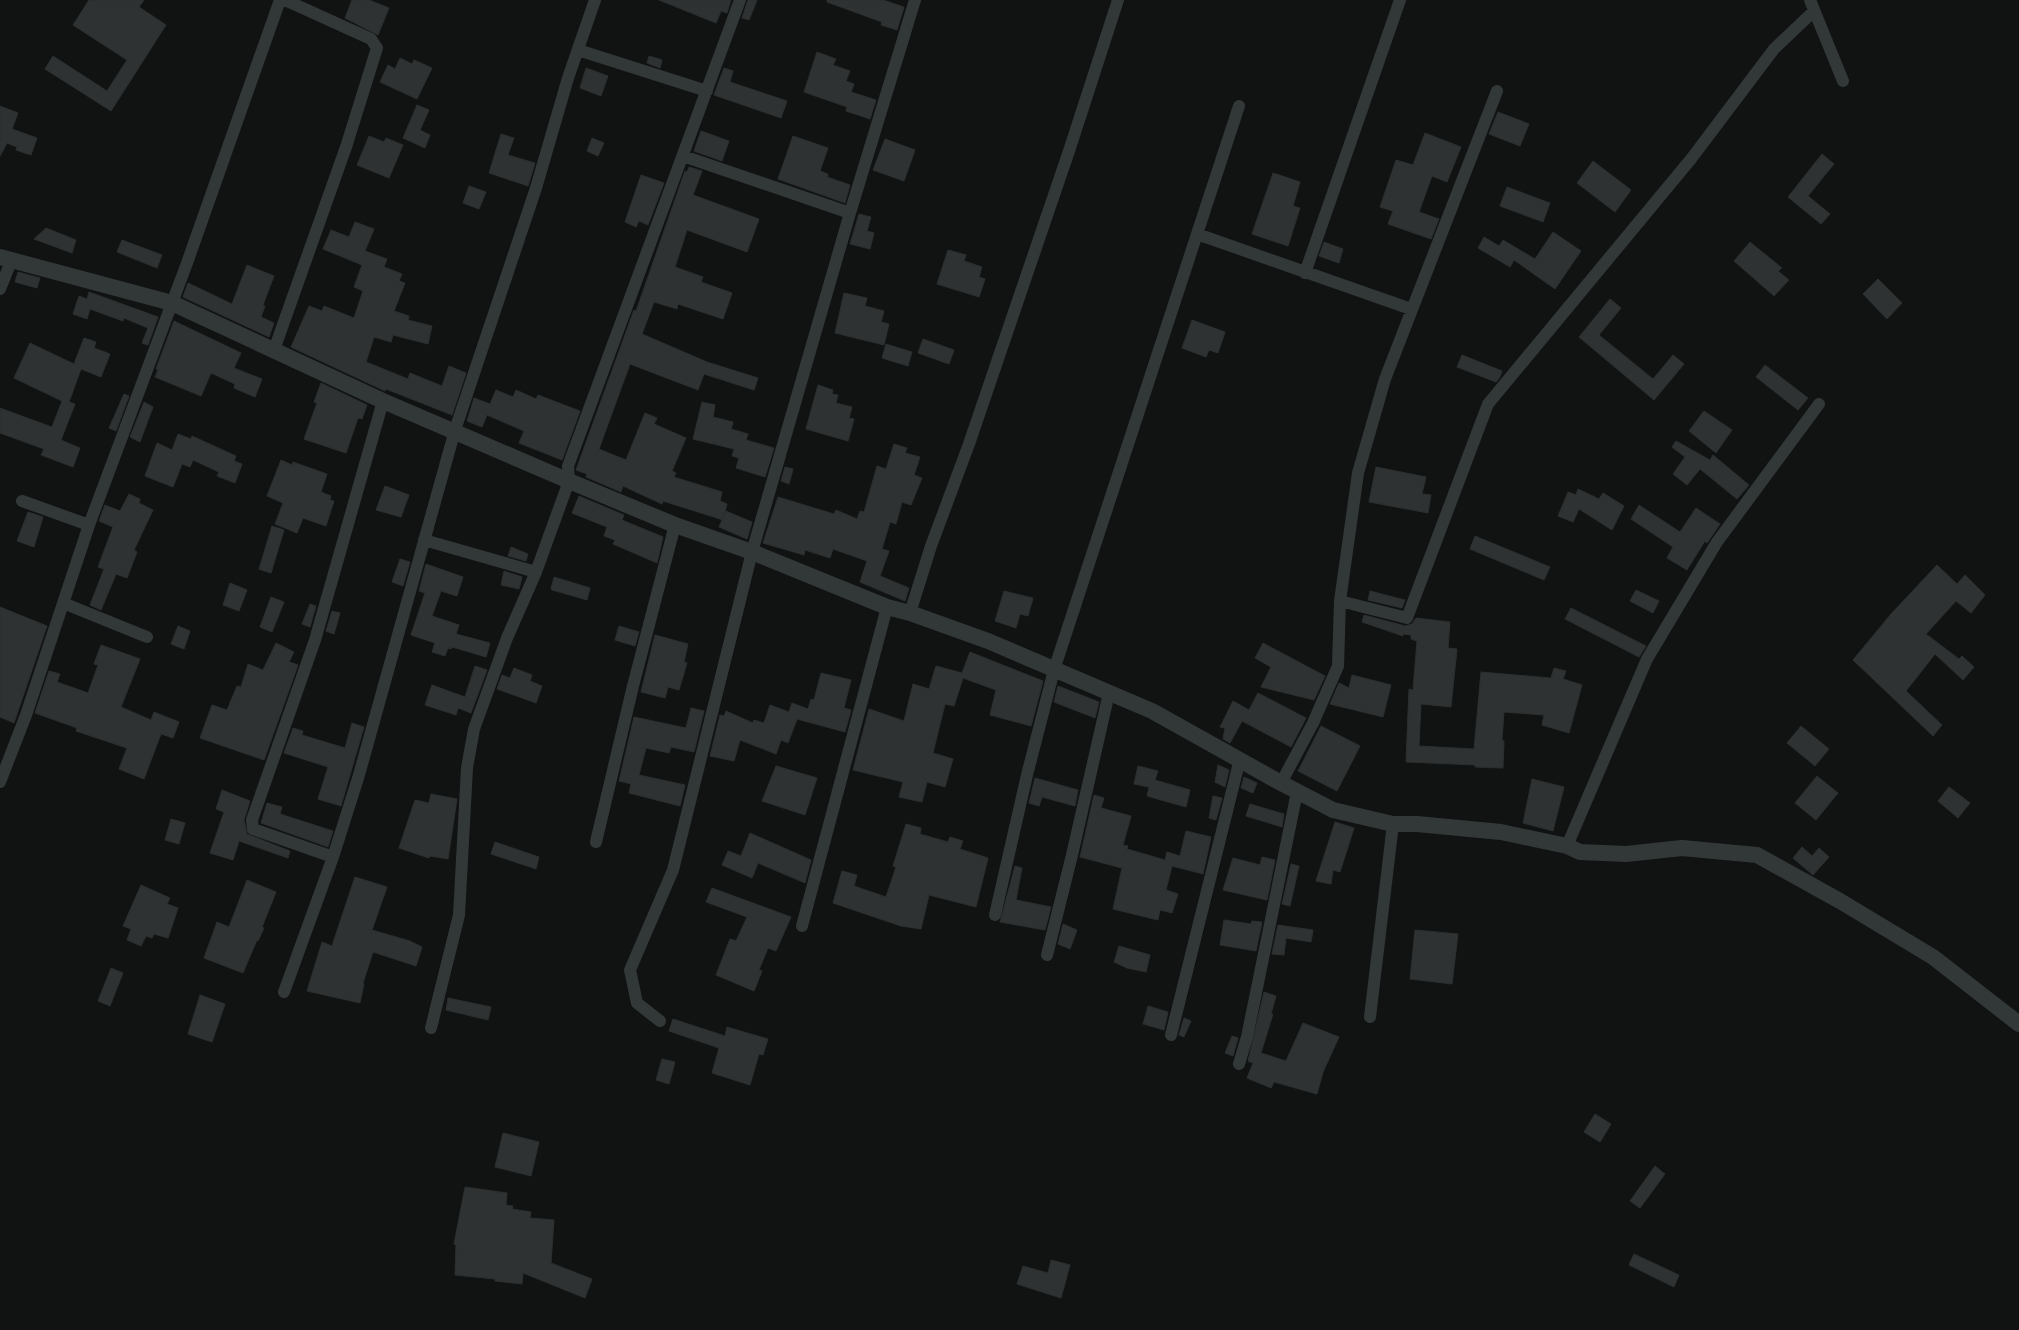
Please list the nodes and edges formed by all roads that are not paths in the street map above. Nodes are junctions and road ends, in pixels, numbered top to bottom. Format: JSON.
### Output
{"nodes":[{"id":1,"x":280,"y":0,"type":"edge"},
{"id":2,"x":285,"y":0,"type":"edge"},
{"id":3,"x":595,"y":0,"type":"edge"},
{"id":4,"x":740,"y":0,"type":"edge"},
{"id":5,"x":915,"y":0,"type":"edge"},
{"id":6,"x":1118,"y":0,"type":"edge"},
{"id":7,"x":1400,"y":0,"type":"edge"},
{"id":8,"x":1812,"y":6,"type":"edge"},
{"id":9,"x":578,"y":50,"type":"junction"},
{"id":10,"x":1843,"y":82,"type":"dead end"},
{"id":11,"x":707,"y":91,"type":"junction"},
{"id":12,"x":1497,"y":91,"type":"dead end"},
{"id":13,"x":1239,"y":106,"type":"dead end"},
{"id":14,"x":683,"y":156,"type":"junction"},
{"id":15,"x":850,"y":213,"type":"junction"},
{"id":16,"x":1198,"y":234,"type":"junction"},
{"id":17,"x":6,"y":258,"type":"edge"},
{"id":18,"x":1305,"y":273,"type":"junction"},
{"id":19,"x":0,"y":289,"type":"edge"},
{"id":20,"x":172,"y":303,"type":"junction"},
{"id":21,"x":1411,"y":309,"type":"junction"},
{"id":22,"x":274,"y":350,"type":"junction"},
{"id":23,"x":383,"y":401,"type":"junction"},
{"id":24,"x":1819,"y":404,"type":"dead end"},
{"id":25,"x":455,"y":430,"type":"junction"},
{"id":26,"x":569,"y":481,"type":"junction"},
{"id":27,"x":22,"y":502,"type":"dead end"},
{"id":28,"x":89,"y":525,"type":"junction"},
{"id":29,"x":675,"y":525,"type":"junction"},
{"id":30,"x":424,"y":540,"type":"junction"},
{"id":31,"x":752,"y":552,"type":"junction"},
{"id":32,"x":536,"y":572,"type":"junction"},
{"id":33,"x":1340,"y":601,"type":"junction"},
{"id":34,"x":63,"y":604,"type":"junction"},
{"id":35,"x":887,"y":608,"type":"junction"},
{"id":36,"x":910,"y":613,"type":"junction"},
{"id":37,"x":147,"y":638,"type":"dead end"},
{"id":38,"x":1054,"y":670,"type":"junction"},
{"id":39,"x":1109,"y":693,"type":"junction"},
{"id":40,"x":1240,"y":759,"type":"junction"},
{"id":41,"x":0,"y":782,"type":"edge"},
{"id":42,"x":1281,"y":784,"type":"junction"},
{"id":43,"x":1296,"y":792,"type":"junction"},
{"id":44,"x":1393,"y":824,"type":"junction"},
{"id":45,"x":596,"y":842,"type":"dead end"},
{"id":46,"x":1566,"y":846,"type":"junction"},
{"id":47,"x":334,"y":857,"type":"junction"},
{"id":48,"x":995,"y":915,"type":"dead end"},
{"id":49,"x":802,"y":926,"type":"dead end"},
{"id":50,"x":1047,"y":955,"type":"dead end"},
{"id":51,"x":284,"y":992,"type":"dead end"},
{"id":52,"x":1370,"y":1017,"type":"dead end"},
{"id":53,"x":660,"y":1021,"type":"dead end"},
{"id":54,"x":2019,"y":1024,"type":"edge"},
{"id":55,"x":431,"y":1028,"type":"dead end"},
{"id":56,"x":1171,"y":1036,"type":"dead end"},
{"id":57,"x":1239,"y":1064,"type":"dead end"}],
"edges":[{"from":1,"to":20,"type":"street"},
{"from":2,"to":22,"type":"street"},
{"from":3,"to":9,"type":"street"},
{"from":4,"to":11,"type":"street"},
{"from":5,"to":15,"type":"street"},
{"from":6,"to":36,"type":"street"},
{"from":7,"to":18,"type":"street"},
{"from":8,"to":10,"type":"street"},
{"from":8,"to":33,"type":"street"},
{"from":9,"to":11,"type":"street"},
{"from":9,"to":25,"type":"street"},
{"from":11,"to":14,"type":"street"},
{"from":12,"to":21,"type":"street"},
{"from":13,"to":16,"type":"street"},
{"from":14,"to":15,"type":"street"},
{"from":14,"to":26,"type":"street"},
{"from":15,"to":31,"type":"street"},
{"from":16,"to":18,"type":"street"},
{"from":16,"to":38,"type":"street"},
{"from":17,"to":19,"type":"street"},
{"from":17,"to":20,"type":"street"},
{"from":18,"to":21,"type":"street"},
{"from":20,"to":22,"type":"street"},
{"from":20,"to":28,"type":"street"},
{"from":21,"to":33,"type":"street"},
{"from":22,"to":23,"type":"street"},
{"from":23,"to":25,"type":"street"},
{"from":23,"to":47,"type":"street"},
{"from":24,"to":46,"type":"street"},
{"from":25,"to":26,"type":"street"},
{"from":25,"to":30,"type":"street"},
{"from":26,"to":29,"type":"street"},
{"from":26,"to":32,"type":"street"},
{"from":27,"to":28,"type":"street"},
{"from":28,"to":34,"type":"street"},
{"from":29,"to":31,"type":"street"},
{"from":29,"to":45,"type":"street"},
{"from":30,"to":32,"type":"street"},
{"from":30,"to":47,"type":"street"},
{"from":31,"to":35,"type":"street"},
{"from":31,"to":53,"type":"street"},
{"from":32,"to":55,"type":"street"},
{"from":33,"to":42,"type":"street"},
{"from":34,"to":37,"type":"street"},
{"from":34,"to":41,"type":"street"},
{"from":35,"to":36,"type":"street"},
{"from":35,"to":49,"type":"street"},
{"from":36,"to":38,"type":"street"},
{"from":38,"to":39,"type":"street"},
{"from":38,"to":48,"type":"street"},
{"from":39,"to":40,"type":"street"},
{"from":39,"to":50,"type":"street"},
{"from":40,"to":42,"type":"street"},
{"from":40,"to":56,"type":"street"},
{"from":42,"to":43,"type":"street"},
{"from":43,"to":44,"type":"street"},
{"from":43,"to":57,"type":"street"},
{"from":44,"to":46,"type":"street"},
{"from":44,"to":52,"type":"street"},
{"from":46,"to":54,"type":"street"},
{"from":47,"to":51,"type":"street"}]}
